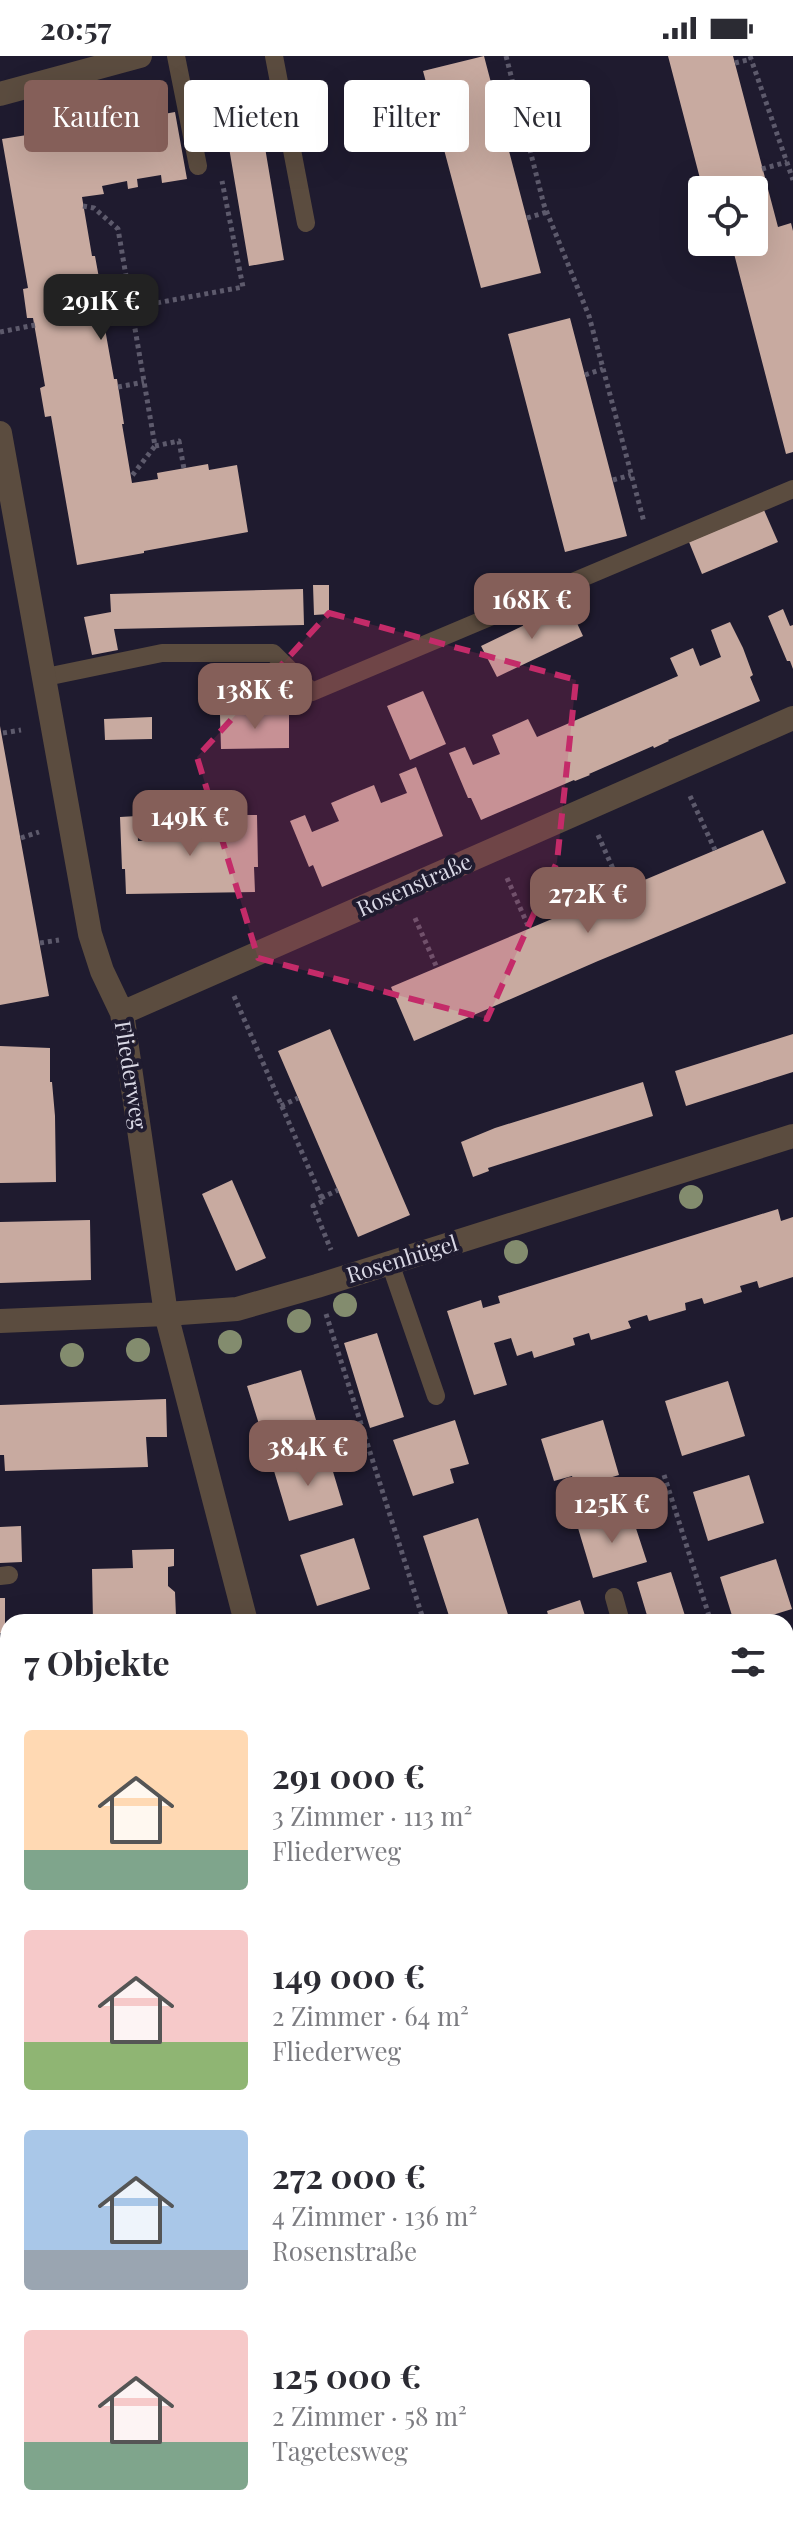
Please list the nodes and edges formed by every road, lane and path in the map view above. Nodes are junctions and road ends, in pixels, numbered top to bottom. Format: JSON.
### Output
{"nodes":[{"id":1,"x":140,"y":56,"type":"edge"},
{"id":2,"x":176,"y":56,"type":"edge"},
{"id":3,"x":274,"y":56,"type":"edge"},
{"id":4,"x":506,"y":56,"type":"edge"},
{"id":5,"x":750,"y":58,"type":"edge"},
{"id":6,"x":735,"y":63,"type":"dead end"},
{"id":7,"x":512,"y":80,"type":"edge"},
{"id":8,"x":0,"y":94,"type":"edge"},
{"id":9,"x":531,"y":152,"type":"edge"},
{"id":10,"x":787,"y":162,"type":"junction"},
{"id":11,"x":198,"y":166,"type":"dead end"},
{"id":12,"x":762,"y":169,"type":"dead end"},
{"id":13,"x":222,"y":179,"type":"dead end"},
{"id":14,"x":793,"y":180,"type":"edge"},
{"id":15,"x":83,"y":206,"type":"dead end"},
{"id":16,"x":547,"y":212,"type":"junction"},
{"id":17,"x":527,"y":218,"type":"dead end"},
{"id":18,"x":306,"y":223,"type":"dead end"},
{"id":19,"x":132,"y":307,"type":"junction"},
{"id":20,"x":102,"y":313,"type":"dead end"},
{"id":21,"x":35,"y":325,"type":"dead end"},
{"id":22,"x":0,"y":332,"type":"edge"},
{"id":23,"x":603,"y":369,"type":"junction"},
{"id":24,"x":585,"y":375,"type":"dead end"},
{"id":25,"x":144,"y":382,"type":"junction"},
{"id":26,"x":118,"y":387,"type":"dead end"},
{"id":27,"x":0,"y":433,"type":"edge"},
{"id":28,"x":155,"y":446,"type":"junction"},
{"id":29,"x":184,"y":469,"type":"dead end"},
{"id":30,"x":631,"y":475,"type":"junction"},
{"id":31,"x":131,"y":477,"type":"dead end"},
{"id":32,"x":613,"y":480,"type":"dead end"},
{"id":33,"x":793,"y":489,"type":"edge"},
{"id":34,"x":651,"y":549,"type":"junction"},
{"id":35,"x":46,"y":677,"type":"junction"},
{"id":36,"x":793,"y":718,"type":"edge"},
{"id":37,"x":677,"y":769,"type":"junction"},
{"id":38,"x":586,"y":809,"type":"junction"},
{"id":39,"x":494,"y":849,"type":"junction"},
{"id":40,"x":715,"y":850,"type":"dead end"},
{"id":41,"x":622,"y":889,"type":"dead end"},
{"id":42,"x":403,"y":890,"type":"junction"},
{"id":43,"x":529,"y":928,"type":"dead end"},
{"id":44,"x":437,"y":968,"type":"dead end"},
{"id":45,"x":223,"y":969,"type":"junction"},
{"id":46,"x":122,"y":1013,"type":"junction"},
{"id":47,"x":298,"y":1098,"type":"dead end"},
{"id":48,"x":281,"y":1106,"type":"junction"},
{"id":49,"x":793,"y":1136,"type":"edge"},
{"id":50,"x":338,"y":1190,"type":"dead end"},
{"id":51,"x":321,"y":1198,"type":"junction"},
{"id":52,"x":390,"y":1263,"type":"junction"},
{"id":53,"x":341,"y":1278,"type":"junction"},
{"id":54,"x":317,"y":1286,"type":"junction"},
{"id":55,"x":166,"y":1314,"type":"junction"},
{"id":56,"x":0,"y":1321,"type":"edge"},
{"id":57,"x":436,"y":1396,"type":"dead end"},
{"id":58,"x":664,"y":1475,"type":"dead end"},
{"id":59,"x":614,"y":1597,"type":"dead end"},
{"id":60,"x":244,"y":1614,"type":"edge"},
{"id":61,"x":421,"y":1614,"type":"edge"},
{"id":62,"x":619,"y":1614,"type":"edge"},
{"id":63,"x":708,"y":1614,"type":"edge"}],
"edges":[{"from":1,"to":8,"type":"street"},
{"from":2,"to":11,"type":"lane"},
{"from":3,"to":18,"type":"lane"},
{"from":4,"to":7,"type":"path"},
{"from":5,"to":6,"type":"path"},
{"from":5,"to":10,"type":"path"},
{"from":9,"to":16,"type":"path"},
{"from":10,"to":12,"type":"path"},
{"from":10,"to":14,"type":"path"},
{"from":13,"to":19,"type":"path"},
{"from":15,"to":19,"type":"path"},
{"from":16,"to":17,"type":"path"},
{"from":16,"to":23,"type":"path"},
{"from":19,"to":20,"type":"path"},
{"from":19,"to":25,"type":"path"},
{"from":21,"to":22,"type":"path"},
{"from":23,"to":24,"type":"path"},
{"from":23,"to":30,"type":"path"},
{"from":25,"to":26,"type":"path"},
{"from":25,"to":28,"type":"path"},
{"from":27,"to":35,"type":"street","name":"Fliederweg"},
{"from":28,"to":29,"type":"path"},
{"from":28,"to":31,"type":"path"},
{"from":30,"to":32,"type":"path"},
{"from":30,"to":34,"type":"path"},
{"from":33,"to":34,"type":"lane"},
{"from":34,"to":35,"type":"lane"},
{"from":35,"to":46,"type":"street","name":"Fliederweg"},
{"from":36,"to":37,"type":"street","name":"Rosenstraße"},
{"from":37,"to":38,"type":"street","name":"Rosenstraße"},
{"from":37,"to":40,"type":"path"},
{"from":38,"to":39,"type":"street","name":"Rosenstraße"},
{"from":38,"to":41,"type":"path"},
{"from":39,"to":42,"type":"street","name":"Rosenstraße"},
{"from":39,"to":43,"type":"path"},
{"from":42,"to":44,"type":"path"},
{"from":42,"to":45,"type":"street","name":"Rosenstraße"},
{"from":45,"to":46,"type":"street","name":"Rosenstraße"},
{"from":45,"to":48,"type":"path"},
{"from":46,"to":55,"type":"street","name":"Fliederweg"},
{"from":47,"to":48,"type":"path"},
{"from":48,"to":51,"type":"path"},
{"from":49,"to":52,"type":"street","name":"Rosenhügel"},
{"from":50,"to":51,"type":"path"},
{"from":51,"to":53,"type":"path"},
{"from":52,"to":53,"type":"street","name":"Rosenhügel"},
{"from":52,"to":57,"type":"lane"},
{"from":53,"to":54,"type":"street","name":"Rosenhügel"},
{"from":54,"to":55,"type":"street","name":"Rosenhügel"},
{"from":54,"to":61,"type":"path"},
{"from":55,"to":56,"type":"street","name":"Rosenhügel"},
{"from":55,"to":60,"type":"street","name":"Fliederweg"},
{"from":58,"to":63,"type":"path"},
{"from":59,"to":62,"type":"lane"}]}
